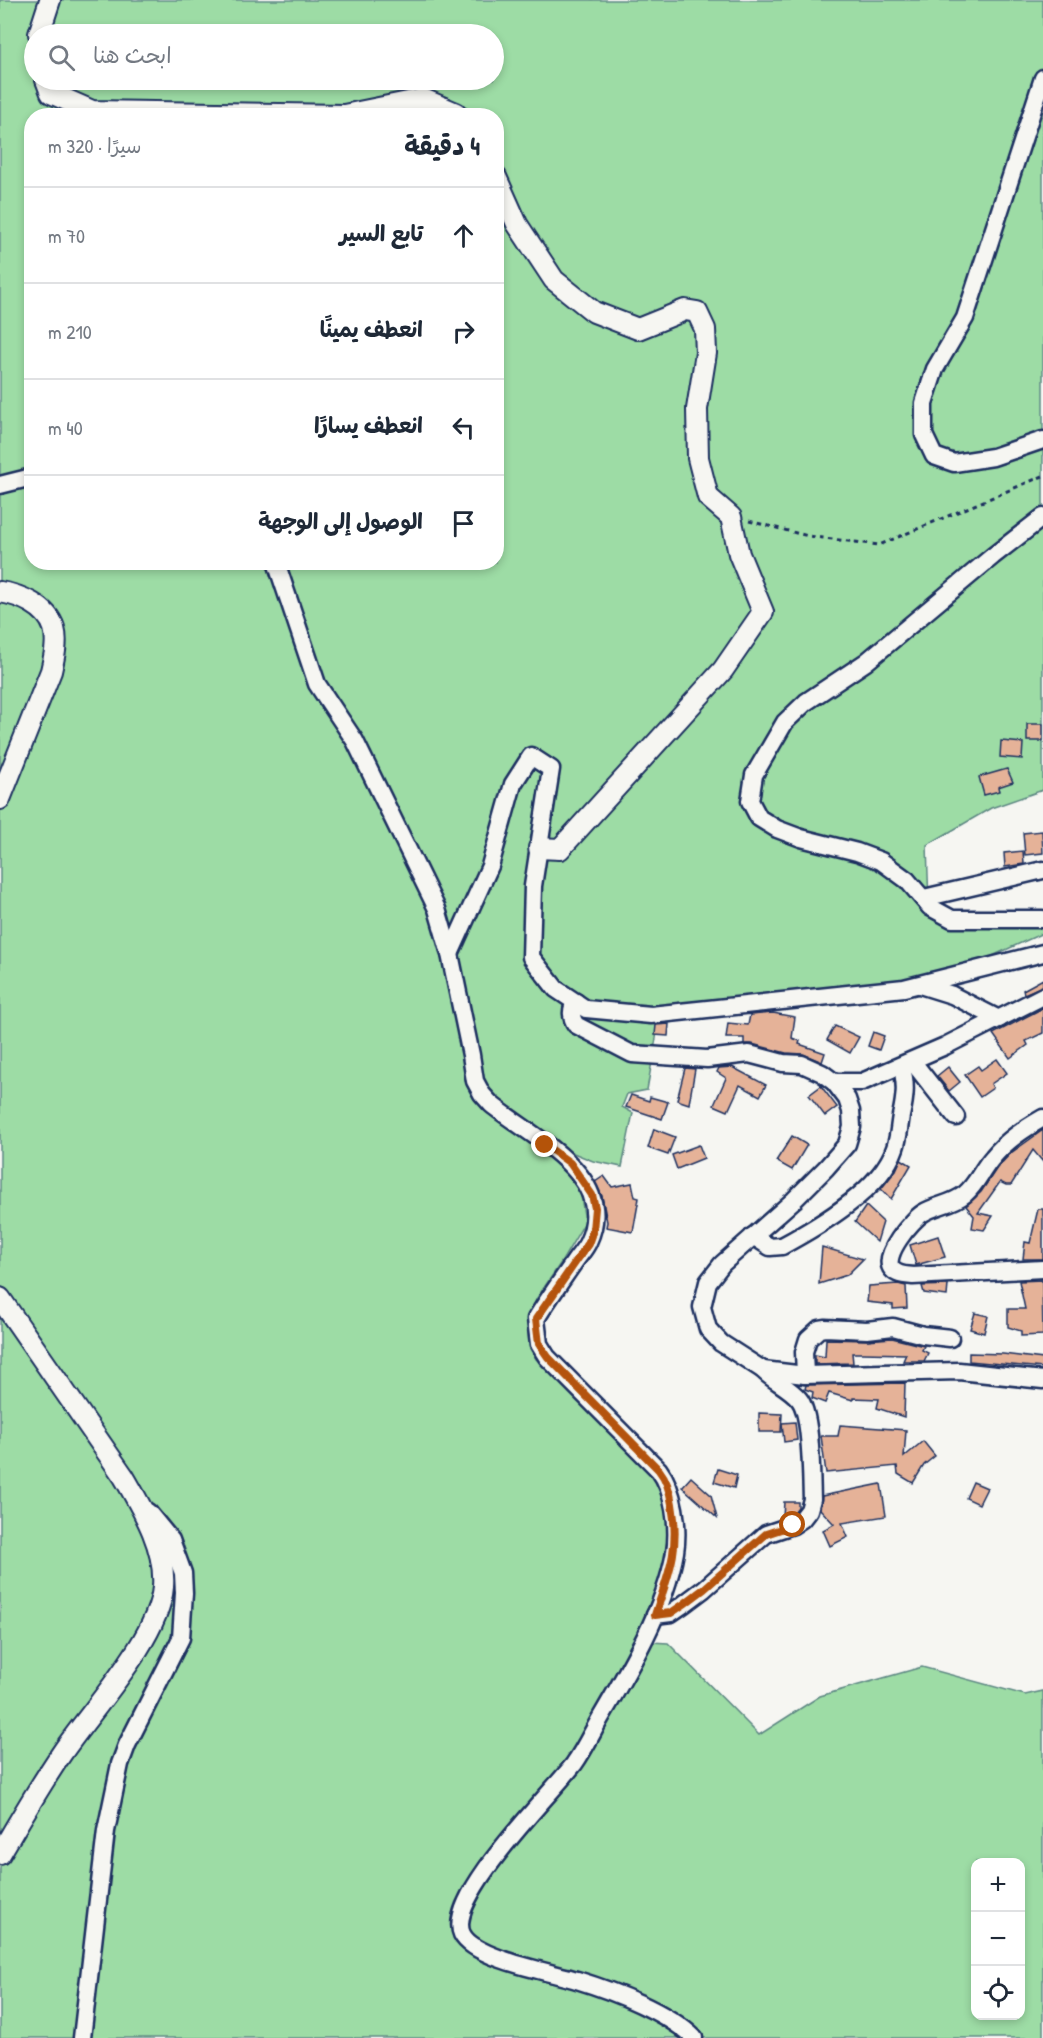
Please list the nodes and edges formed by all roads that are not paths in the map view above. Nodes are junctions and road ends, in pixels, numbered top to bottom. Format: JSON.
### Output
{"nodes":[{"id":1,"x":50,"y":0,"type":"edge"},
{"id":2,"x":42,"y":24,"type":"edge"},
{"id":3,"x":1043,"y":78,"type":"edge"},
{"id":4,"x":50,"y":90,"type":"edge"},
{"id":5,"x":85,"y":108,"type":"edge"},
{"id":6,"x":379,"y":108,"type":"edge"},
{"id":7,"x":446,"y":108,"type":"edge"},
{"id":8,"x":504,"y":195,"type":"edge"},
{"id":9,"x":1043,"y":440,"type":"edge"},
{"id":10,"x":24,"y":479,"type":"edge"},
{"id":11,"x":0,"y":485,"type":"edge"},
{"id":12,"x":1043,"y":517,"type":"edge"},
{"id":13,"x":279,"y":570,"type":"edge"},
{"id":14,"x":0,"y":592,"type":"edge"},
{"id":15,"x":0,"y":799,"type":"edge"},
{"id":16,"x":539,"y":848,"type":"junction"},
{"id":17,"x":1043,"y":870,"type":"edge"},
{"id":18,"x":924,"y":898,"type":"junction"},
{"id":19,"x":1043,"y":919,"type":"edge"},
{"id":20,"x":1043,"y":953,"type":"edge"},
{"id":21,"x":450,"y":954,"type":"junction"},
{"id":22,"x":919,"y":985,"type":"junction"},
{"id":23,"x":1043,"y":996,"type":"edge"},
{"id":24,"x":576,"y":1002,"type":"junction"},
{"id":25,"x":999,"y":1019,"type":"junction"},
{"id":26,"x":907,"y":1063,"type":"junction"},
{"id":27,"x":834,"y":1082,"type":"junction"},
{"id":28,"x":956,"y":1116,"type":"dead end"},
{"id":29,"x":1043,"y":1118,"type":"edge"},
{"id":30,"x":753,"y":1236,"type":"junction"},
{"id":31,"x":1043,"y":1269,"type":"edge"},
{"id":32,"x":0,"y":1298,"type":"edge"},
{"id":33,"x":950,"y":1338,"type":"dead end"},
{"id":34,"x":763,"y":1370,"type":"junction"},
{"id":35,"x":805,"y":1375,"type":"junction"},
{"id":36,"x":1043,"y":1380,"type":"edge"},
{"id":37,"x":137,"y":1499,"type":"junction"},
{"id":38,"x":655,"y":1615,"type":"junction"},
{"id":39,"x":0,"y":1854,"type":"edge"},
{"id":40,"x":82,"y":2038,"type":"edge"},
{"id":41,"x":694,"y":2038,"type":"edge"}],
"edges":[{"from":1,"to":2,"type":"street"},
{"from":3,"to":9,"type":"street"},
{"from":4,"to":5,"type":"street"},
{"from":6,"to":7,"type":"street"},
{"from":8,"to":16,"type":"street"},
{"from":10,"to":11,"type":"street"},
{"from":12,"to":18,"type":"street"},
{"from":13,"to":21,"type":"street"},
{"from":14,"to":15,"type":"street"},
{"from":16,"to":21,"type":"street"},
{"from":16,"to":24,"type":"street"},
{"from":17,"to":18,"type":"street"},
{"from":18,"to":19,"type":"street"},
{"from":20,"to":22,"type":"street"},
{"from":21,"to":38,"type":"street"},
{"from":22,"to":24,"type":"street"},
{"from":22,"to":25,"type":"street"},
{"from":23,"to":25,"type":"street"},
{"from":24,"to":27,"type":"street"},
{"from":25,"to":26,"type":"street"},
{"from":26,"to":27,"type":"street"},
{"from":26,"to":28,"type":"street"},
{"from":26,"to":30,"type":"street"},
{"from":27,"to":30,"type":"street"},
{"from":29,"to":31,"type":"street"},
{"from":30,"to":34,"type":"street"},
{"from":32,"to":37,"type":"street"},
{"from":33,"to":35,"type":"street"},
{"from":34,"to":35,"type":"street"},
{"from":34,"to":38,"type":"street"},
{"from":35,"to":36,"type":"street"},
{"from":37,"to":39,"type":"street"},
{"from":37,"to":40,"type":"street"},
{"from":38,"to":41,"type":"street"}]}
